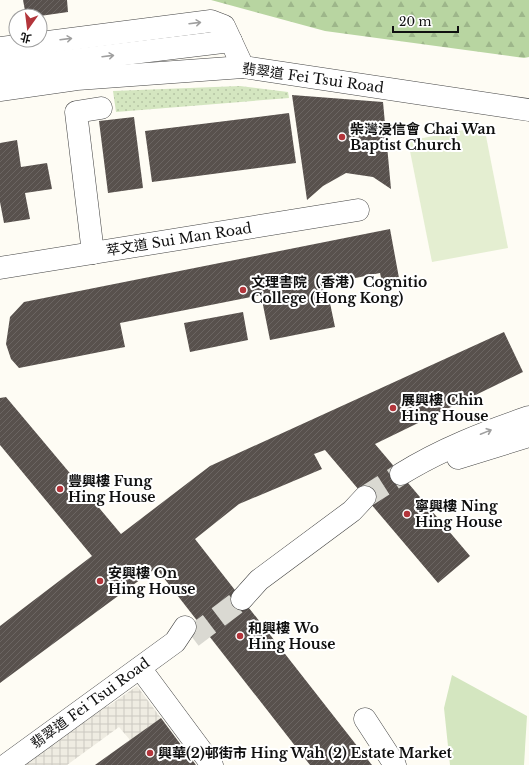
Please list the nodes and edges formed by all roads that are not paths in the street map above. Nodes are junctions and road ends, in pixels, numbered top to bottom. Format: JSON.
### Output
{"nodes":[{"id":1,"x":231,"y":41,"type":"junction"},
{"id":2,"x":0,"y":48,"type":"edge"},
{"id":3,"x":243,"y":66,"type":"junction"},
{"id":4,"x":0,"y":69,"type":"edge"},
{"id":5,"x":0,"y":90,"type":"edge"},
{"id":6,"x":101,"y":108,"type":"dead end"},
{"id":7,"x":529,"y":110,"type":"edge"},
{"id":8,"x":358,"y":210,"type":"dead end"},
{"id":9,"x":93,"y":253,"type":"junction"},
{"id":10,"x":0,"y":268,"type":"edge"},
{"id":11,"x":529,"y":417,"type":"edge"},
{"id":12,"x":529,"y":436,"type":"edge"},
{"id":13,"x":363,"y":505,"type":"tunnel mouth"},
{"id":14,"x":239,"y":594,"type":"tunnel mouth"},
{"id":15,"x":184,"y":635,"type":"tunnel mouth"},
{"id":16,"x":140,"y":668,"type":"junction"},
{"id":17,"x":365,"y":719,"type":"dead end"},
{"id":18,"x":6,"y":765,"type":"edge"},
{"id":19,"x":212,"y":765,"type":"edge"},
{"id":20,"x":395,"y":765,"type":"edge"}],
"edges":[{"from":2,"to":1,"type":"street","one_way":true},
{"from":1,"to":3,"type":"street"},
{"from":4,"to":1,"type":"street","one_way":true},
{"from":3,"to":5,"type":"street","name":"翡翠道 Fei Tsui Road"},
{"from":3,"to":7,"type":"street","name":"翡翠道 Fei Tsui Road"},
{"from":6,"to":9,"type":"street"},
{"from":8,"to":9,"type":"street","name":"萃文道 Sui Man Road"},
{"from":9,"to":10,"type":"street","name":"萃文道 Sui Man Road"},
{"from":12,"to":11,"type":"street","one_way":true},
{"from":13,"to":14,"type":"street"},
{"from":15,"to":16,"type":"street","name":"翡翠道 Fei Tsui Road"},
{"from":16,"to":18,"type":"street","name":"翡翠道 Fei Tsui Road"},
{"from":16,"to":19,"type":"street"},
{"from":17,"to":20,"type":"street"}]}
